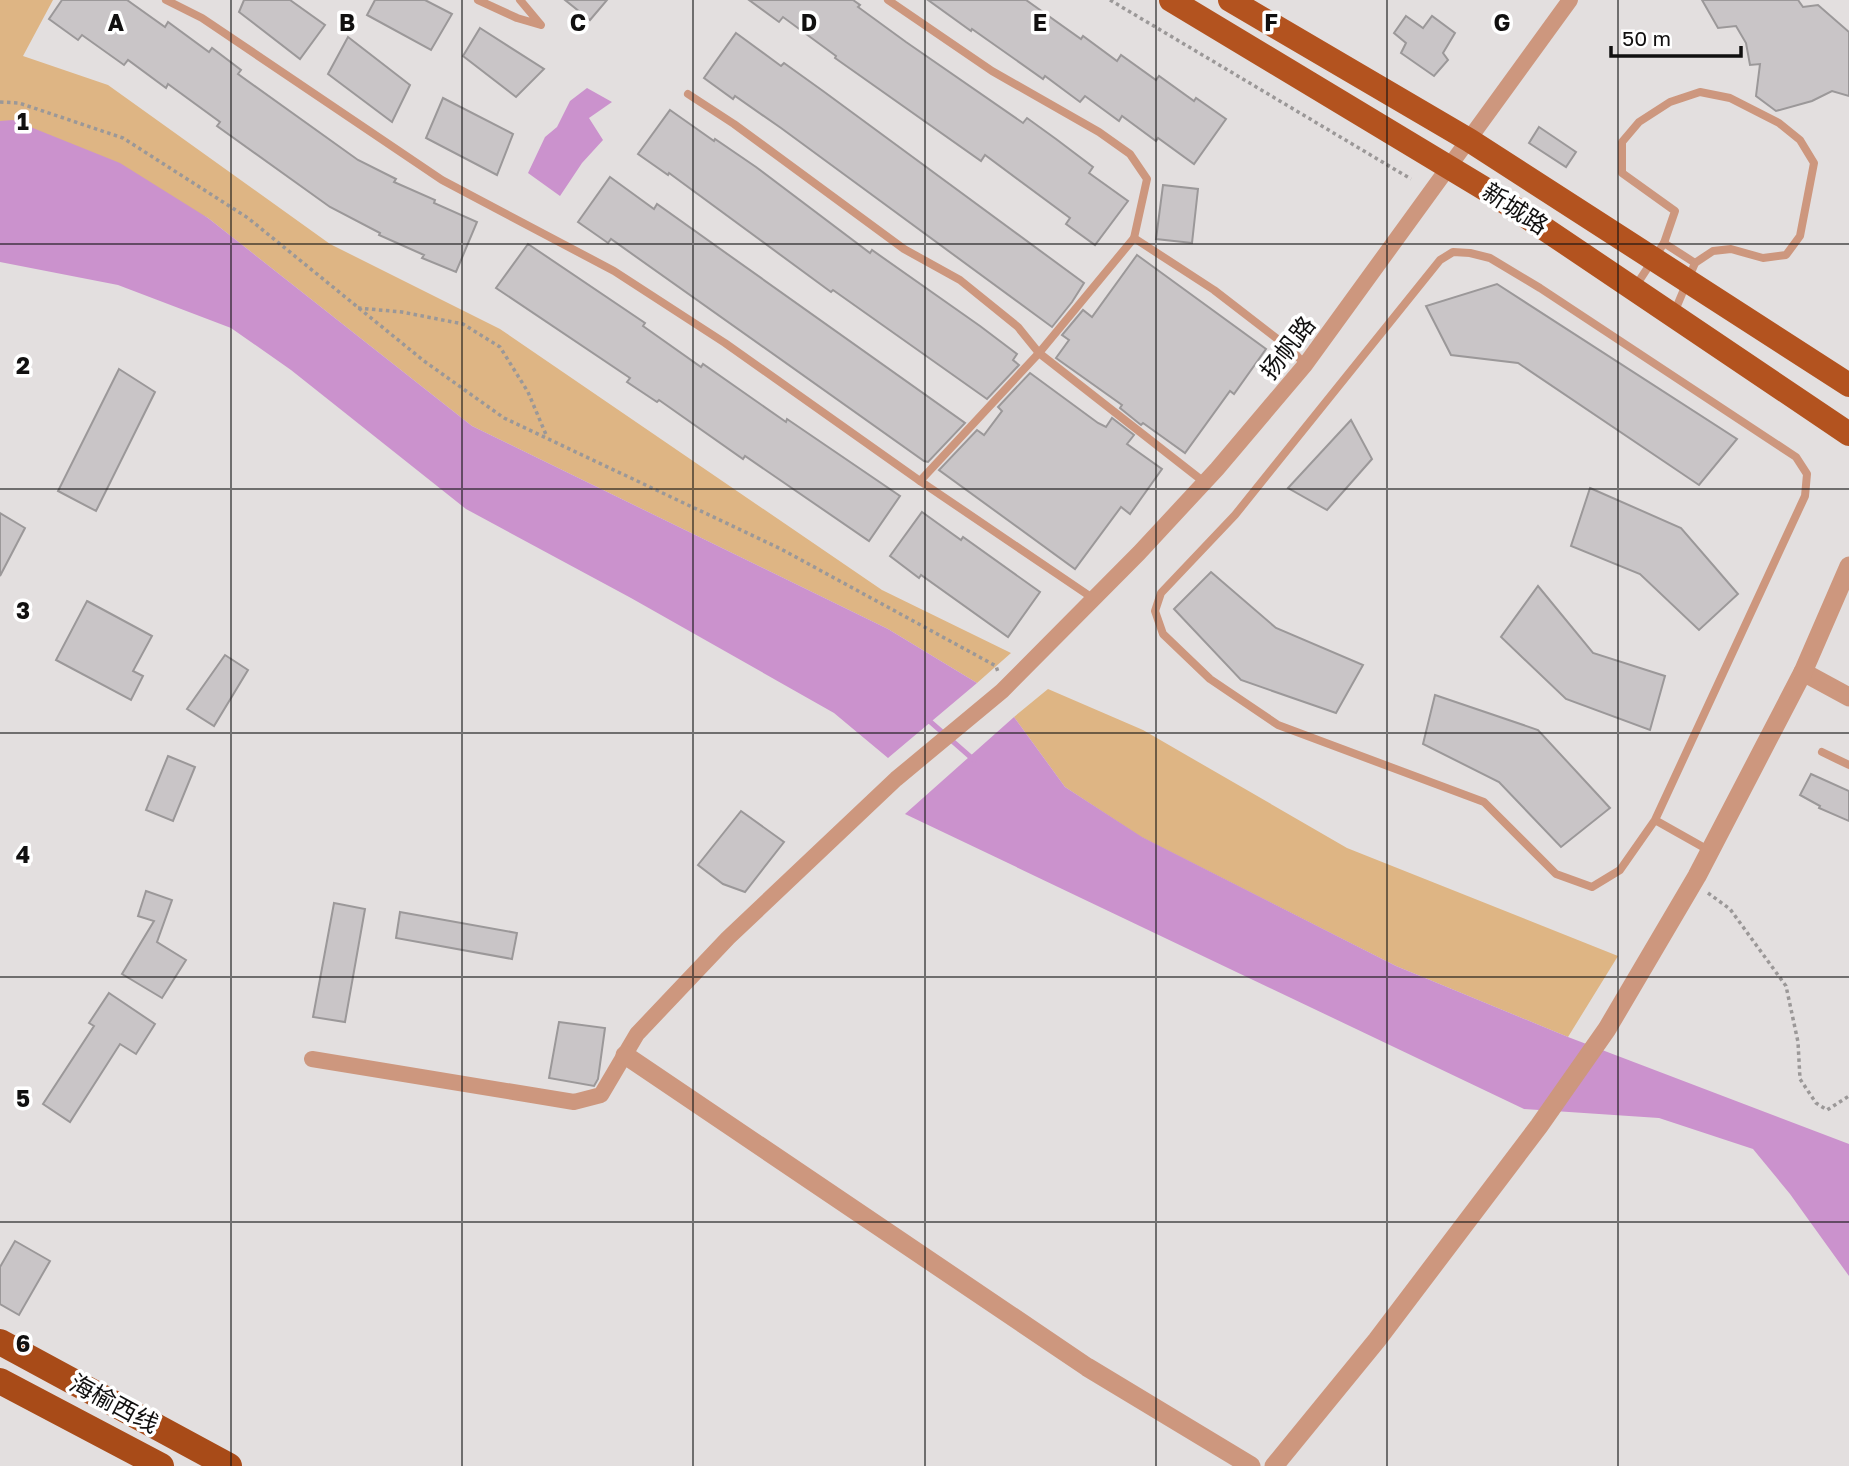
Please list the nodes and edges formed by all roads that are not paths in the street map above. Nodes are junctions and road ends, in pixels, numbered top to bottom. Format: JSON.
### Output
{"nodes":[{"id":1,"x":166,"y":0,"type":"edge"},
{"id":2,"x":478,"y":0,"type":"edge"},
{"id":3,"x":520,"y":0,"type":"edge"},
{"id":4,"x":888,"y":0,"type":"edge"},
{"id":5,"x":1171,"y":0,"type":"edge"},
{"id":6,"x":1230,"y":0,"type":"edge"},
{"id":7,"x":1570,"y":0,"type":"edge"},
{"id":8,"x":688,"y":94,"type":"dead end"},
{"id":9,"x":1469,"y":140,"type":"junction"},
{"id":10,"x":1449,"y":168,"type":"junction"},
{"id":11,"x":1134,"y":238,"type":"junction"},
{"id":12,"x":1659,"y":251,"type":"junction"},
{"id":13,"x":1692,"y":273,"type":"junction"},
{"id":14,"x":1633,"y":289,"type":"junction"},
{"id":15,"x":1673,"y":316,"type":"junction"},
{"id":16,"x":1038,"y":353,"type":"junction"},
{"id":17,"x":1305,"y":365,"type":"junction"},
{"id":18,"x":1849,"y":385,"type":"edge"},
{"id":19,"x":1849,"y":434,"type":"edge"},
{"id":20,"x":920,"y":481,"type":"junction"},
{"id":21,"x":1205,"y":483,"type":"junction"},
{"id":22,"x":1849,"y":566,"type":"edge"},
{"id":23,"x":1094,"y":599,"type":"junction"},
{"id":24,"x":1803,"y":672,"type":"junction"},
{"id":25,"x":1849,"y":697,"type":"edge"},
{"id":26,"x":1822,"y":751,"type":"dead end"},
{"id":27,"x":1849,"y":765,"type":"edge"},
{"id":28,"x":1655,"y":820,"type":"junction"},
{"id":29,"x":1710,"y":851,"type":"junction"},
{"id":30,"x":625,"y":1055,"type":"junction"},
{"id":31,"x":312,"y":1059,"type":"dead end"},
{"id":32,"x":0,"y":1342,"type":"edge"},
{"id":33,"x":0,"y":1381,"type":"edge"},
{"id":34,"x":162,"y":1466,"type":"edge"},
{"id":35,"x":229,"y":1466,"type":"edge"},
{"id":36,"x":1251,"y":1466,"type":"edge"},
{"id":37,"x":1274,"y":1466,"type":"edge"}],
"edges":[{"from":1,"to":20,"type":"lane"},
{"from":2,"to":3,"type":"lane"},
{"from":4,"to":11,"type":"lane"},
{"from":5,"to":10,"type":"main road","name":"新城路"},
{"from":6,"to":9,"type":"main road","name":"新城路"},
{"from":7,"to":9,"type":"street","name":"扬帆路"},
{"from":8,"to":16,"type":"lane"},
{"from":9,"to":10,"type":"street","name":"扬帆路"},
{"from":9,"to":12,"type":"main road","name":"新城路"},
{"from":10,"to":14,"type":"main road","name":"新城路"},
{"from":10,"to":17,"type":"street","name":"扬帆路"},
{"from":11,"to":16,"type":"lane"},
{"from":11,"to":17,"type":"lane"},
{"from":12,"to":13,"type":"main road","name":"新城路"},
{"from":12,"to":13,"type":"lane"},
{"from":12,"to":14,"type":"lane"},
{"from":13,"to":15,"type":"lane"},
{"from":13,"to":18,"type":"main road","name":"新城路"},
{"from":14,"to":15,"type":"main road","name":"新城路"},
{"from":15,"to":19,"type":"main road","name":"新城路"},
{"from":16,"to":20,"type":"lane"},
{"from":16,"to":21,"type":"lane"},
{"from":17,"to":21,"type":"street","name":"扬帆路"},
{"from":20,"to":23,"type":"lane"},
{"from":21,"to":23,"type":"street","name":"扬帆路"},
{"from":22,"to":24,"type":"street"},
{"from":23,"to":30,"type":"street","name":"扬帆路"},
{"from":24,"to":25,"type":"street"},
{"from":24,"to":29,"type":"street"},
{"from":26,"to":27,"type":"lane"},
{"from":28,"to":28,"type":"lane"},
{"from":28,"to":29,"type":"lane"},
{"from":29,"to":37,"type":"street"},
{"from":30,"to":31,"type":"street","name":"扬帆路"},
{"from":30,"to":36,"type":"street"},
{"from":32,"to":35,"type":"highway","name":"海榆西线"},
{"from":33,"to":34,"type":"highway","name":"海榆西线"}]}
